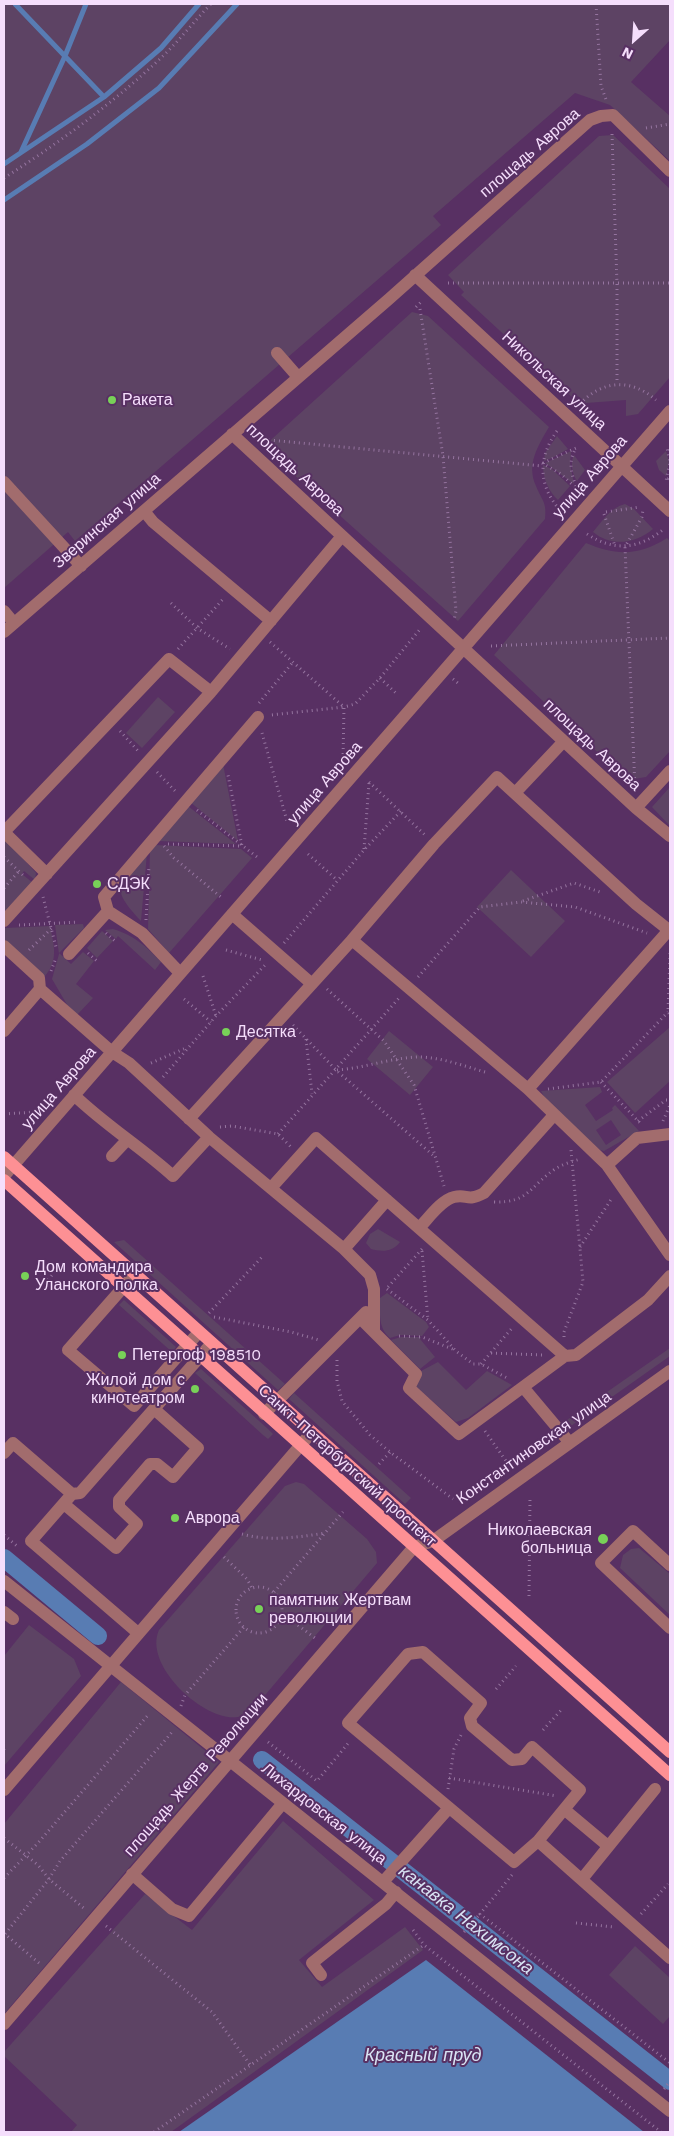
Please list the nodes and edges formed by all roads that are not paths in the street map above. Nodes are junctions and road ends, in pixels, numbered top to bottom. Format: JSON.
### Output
{"nodes":[{"id":1,"x":670,"y":171,"type":"edge"},
{"id":2,"x":415,"y":275,"type":"junction"},
{"id":3,"x":277,"y":353,"type":"dead end"},
{"id":4,"x":298,"y":377,"type":"junction"},
{"id":5,"x":670,"y":411,"type":"edge"},
{"id":6,"x":232,"y":434,"type":"junction"},
{"id":7,"x":622,"y":466,"type":"junction"},
{"id":8,"x":4,"y":482,"type":"edge"},
{"id":9,"x":144,"y":511,"type":"junction"},
{"id":10,"x":670,"y":511,"type":"edge"},
{"id":11,"x":342,"y":536,"type":"junction"},
{"id":12,"x":81,"y":566,"type":"junction"},
{"id":13,"x":4,"y":611,"type":"edge"},
{"id":14,"x":271,"y":621,"type":"junction"},
{"id":15,"x":14,"y":623,"type":"junction"},
{"id":16,"x":4,"y":632,"type":"edge"},
{"id":17,"x":463,"y":648,"type":"junction"},
{"id":18,"x":211,"y":692,"type":"junction"},
{"id":19,"x":258,"y":717,"type":"road end"},
{"id":20,"x":564,"y":741,"type":"junction"},
{"id":21,"x":670,"y":772,"type":"edge"},
{"id":22,"x":515,"y":793,"type":"junction"},
{"id":23,"x":636,"y":808,"type":"junction"},
{"id":24,"x":4,"y":832,"type":"edge"},
{"id":25,"x":670,"y":836,"type":"edge"},
{"id":26,"x":47,"y":874,"type":"junction"},
{"id":27,"x":108,"y":911,"type":"junction"},
{"id":28,"x":232,"y":914,"type":"junction"},
{"id":29,"x":9,"y":923,"type":"edge"},
{"id":30,"x":667,"y":933,"type":"edge"},
{"id":31,"x":352,"y":940,"type":"junction"},
{"id":32,"x":4,"y":946,"type":"edge"},
{"id":33,"x":69,"y":954,"type":"dead end"},
{"id":34,"x":180,"y":973,"type":"junction"},
{"id":35,"x":312,"y":984,"type":"junction"},
{"id":36,"x":40,"y":989,"type":"junction"},
{"id":37,"x":4,"y":1031,"type":"edge"},
{"id":38,"x":112,"y":1052,"type":"junction"},
{"id":39,"x":528,"y":1089,"type":"junction"},
{"id":40,"x":74,"y":1095,"type":"junction"},
{"id":41,"x":554,"y":1115,"type":"junction"},
{"id":42,"x":189,"y":1119,"type":"junction"},
{"id":43,"x":670,"y":1134,"type":"edge"},
{"id":44,"x":209,"y":1137,"type":"junction"},
{"id":45,"x":127,"y":1140,"type":"junction"},
{"id":46,"x":112,"y":1156,"type":"dead end"},
{"id":47,"x":8,"y":1162,"type":"edge"},
{"id":48,"x":607,"y":1165,"type":"junction"},
{"id":49,"x":4,"y":1178,"type":"edge"},
{"id":50,"x":271,"y":1188,"type":"junction"},
{"id":51,"x":387,"y":1200,"type":"junction"},
{"id":52,"x":419,"y":1228,"type":"junction"},
{"id":53,"x":344,"y":1249,"type":"junction"},
{"id":54,"x":670,"y":1254,"type":"edge"},
{"id":55,"x":134,"y":1275,"type":"junction"},
{"id":56,"x":670,"y":1276,"type":"edge"},
{"id":57,"x":123,"y":1287,"type":"junction"},
{"id":58,"x":375,"y":1303,"type":"junction"},
{"id":59,"x":360,"y":1318,"type":"junction"},
{"id":60,"x":374,"y":1330,"type":"junction"},
{"id":61,"x":199,"y":1332,"type":"junction"},
{"id":62,"x":212,"y":1343,"type":"junction"},
{"id":63,"x":188,"y":1346,"type":"junction"},
{"id":64,"x":200,"y":1356,"type":"junction"},
{"id":65,"x":565,"y":1356,"type":"junction"},
{"id":66,"x":670,"y":1371,"type":"edge"},
{"id":67,"x":523,"y":1387,"type":"junction"},
{"id":68,"x":276,"y":1400,"type":"junction"},
{"id":69,"x":154,"y":1409,"type":"junction"},
{"id":70,"x":264,"y":1414,"type":"junction"},
{"id":71,"x":312,"y":1432,"type":"junction"},
{"id":72,"x":570,"y":1443,"type":"junction"},
{"id":73,"x":300,"y":1446,"type":"junction"},
{"id":74,"x":4,"y":1453,"type":"edge"},
{"id":75,"x":68,"y":1499,"type":"junction"},
{"id":76,"x":433,"y":1541,"type":"junction"},
{"id":77,"x":414,"y":1547,"type":"junction"},
{"id":78,"x":670,"y":1565,"type":"edge"},
{"id":79,"x":4,"y":1581,"type":"edge"},
{"id":80,"x":670,"y":1628,"type":"edge"},
{"id":81,"x":138,"y":1633,"type":"junction"},
{"id":82,"x":110,"y":1666,"type":"junction"},
{"id":83,"x":670,"y":1752,"type":"edge"},
{"id":84,"x":230,"y":1760,"type":"junction"},
{"id":85,"x":670,"y":1775,"type":"edge"},
{"id":86,"x":656,"y":1789,"type":"dead end"},
{"id":87,"x":4,"y":1790,"type":"edge"},
{"id":88,"x":283,"y":1803,"type":"junction"},
{"id":89,"x":569,"y":1805,"type":"junction"},
{"id":90,"x":447,"y":1806,"type":"junction"},
{"id":91,"x":538,"y":1841,"type":"junction"},
{"id":92,"x":608,"y":1846,"type":"junction"},
{"id":93,"x":132,"y":1874,"type":"junction"},
{"id":94,"x":386,"y":1878,"type":"junction"},
{"id":95,"x":582,"y":1879,"type":"junction"},
{"id":96,"x":396,"y":1892,"type":"junction"},
{"id":97,"x":670,"y":1958,"type":"edge"},
{"id":98,"x":322,"y":1975,"type":"dead end"},
{"id":99,"x":4,"y":2024,"type":"edge"},
{"id":100,"x":670,"y":2111,"type":"edge"}],
"edges":[{"from":1,"to":2,"type":"street","name":"площадь Аврова"},
{"from":2,"to":4,"type":"street","name":"площадь Аврова"},
{"from":2,"to":7,"type":"street","name":"Никольская улица"},
{"from":3,"to":4,"type":"street"},
{"from":4,"to":6,"type":"street","name":"площадь Аврова"},
{"from":5,"to":7,"type":"street","name":"улица Аврова"},
{"from":6,"to":9,"type":"street","name":"Зверинская улица"},
{"from":6,"to":11,"type":"street","name":"площадь Аврова"},
{"from":7,"to":10,"type":"street","name":"Никольская улица"},
{"from":7,"to":17,"type":"street","name":"улица Аврова"},
{"from":8,"to":12,"type":"street"},
{"from":9,"to":12,"type":"street","name":"Зверинская улица"},
{"from":9,"to":14,"type":"street"},
{"from":11,"to":14,"type":"street"},
{"from":11,"to":17,"type":"street","name":"площадь Аврова"},
{"from":12,"to":15,"type":"street","name":"Зверинская улица"},
{"from":13,"to":15,"type":"street"},
{"from":14,"to":18,"type":"street"},
{"from":15,"to":16,"type":"street","name":"Зверинская улица"},
{"from":17,"to":20,"type":"street","name":"площадь Аврова"},
{"from":17,"to":28,"type":"street","name":"улица Аврова"},
{"from":18,"to":24,"type":"street"},
{"from":18,"to":26,"type":"street"},
{"from":19,"to":27,"type":"street"},
{"from":20,"to":22,"type":"street"},
{"from":20,"to":23,"type":"street","name":"площадь Аврова"},
{"from":21,"to":23,"type":"street","name":"площадь Аврова"},
{"from":22,"to":30,"type":"street"},
{"from":22,"to":31,"type":"street"},
{"from":23,"to":25,"type":"street"},
{"from":24,"to":26,"type":"street"},
{"from":26,"to":29,"type":"street"},
{"from":27,"to":33,"type":"street"},
{"from":27,"to":34,"type":"street"},
{"from":28,"to":34,"type":"street","name":"улица Аврова"},
{"from":28,"to":35,"type":"street"},
{"from":30,"to":39,"type":"street"},
{"from":31,"to":35,"type":"street"},
{"from":31,"to":39,"type":"street"},
{"from":32,"to":36,"type":"street"},
{"from":34,"to":38,"type":"street","name":"улица Аврова"},
{"from":35,"to":42,"type":"street"},
{"from":36,"to":37,"type":"street"},
{"from":36,"to":38,"type":"street"},
{"from":38,"to":40,"type":"street","name":"улица Аврова"},
{"from":38,"to":42,"type":"street"},
{"from":39,"to":41,"type":"street"},
{"from":40,"to":45,"type":"street"},
{"from":40,"to":47,"type":"street","name":"улица Аврова"},
{"from":41,"to":48,"type":"street"},
{"from":41,"to":52,"type":"street"},
{"from":42,"to":44,"type":"street"},
{"from":43,"to":48,"type":"street"},
{"from":44,"to":45,"type":"street"},
{"from":44,"to":50,"type":"street"},
{"from":45,"to":46,"type":"street"},
{"from":47,"to":49,"type":"street","name":"улица Аврова"},
{"from":47,"to":55,"type":"main road","name":"Санкт-Петербургский проспект"},
{"from":48,"to":54,"type":"street"},
{"from":49,"to":57,"type":"main road","name":"Санкт-Петербургский проспект"},
{"from":50,"to":51,"type":"street"},
{"from":50,"to":53,"type":"street"},
{"from":51,"to":52,"type":"street"},
{"from":51,"to":53,"type":"street"},
{"from":52,"to":65,"type":"street"},
{"from":53,"to":58,"type":"street"},
{"from":55,"to":57,"type":"street"},
{"from":55,"to":61,"type":"main road","name":"Санкт-Петербургский проспект"},
{"from":56,"to":65,"type":"street"},
{"from":57,"to":63,"type":"main road","name":"Санкт-Петербургский проспект"},
{"from":57,"to":63,"type":"street"},
{"from":58,"to":59,"type":"street"},
{"from":58,"to":60,"type":"street"},
{"from":59,"to":60,"type":"street"},
{"from":59,"to":68,"type":"street"},
{"from":60,"to":67,"type":"street"},
{"from":61,"to":62,"type":"main road","name":"Санкт-Петербургский проспект"},
{"from":61,"to":63,"type":"street"},
{"from":62,"to":64,"type":"street"},
{"from":62,"to":68,"type":"main road","name":"Санкт-Петербургский проспект"},
{"from":63,"to":64,"type":"main road","name":"Санкт-Петербургский проспект"},
{"from":64,"to":69,"type":"street"},
{"from":64,"to":70,"type":"main road","name":"Санкт-Петербургский проспект"},
{"from":65,"to":67,"type":"street"},
{"from":66,"to":72,"type":"street","name":"Константиновская улица"},
{"from":67,"to":72,"type":"street"},
{"from":68,"to":70,"type":"street"},
{"from":68,"to":71,"type":"main road","name":"Санкт-Петербургский проспект"},
{"from":69,"to":75,"type":"street"},
{"from":69,"to":75,"type":"street"},
{"from":70,"to":73,"type":"main road","name":"Санкт-Петербургский проспект"},
{"from":71,"to":73,"type":"street"},
{"from":71,"to":76,"type":"main road","name":"Санкт-Петербургский проспект"},
{"from":72,"to":76,"type":"street","name":"Константиновская улица"},
{"from":73,"to":77,"type":"main road","name":"Санкт-Петербургский проспект"},
{"from":73,"to":81,"type":"street"},
{"from":74,"to":75,"type":"street"},
{"from":75,"to":81,"type":"street"},
{"from":76,"to":77,"type":"street","name":"Константиновская улица"},
{"from":76,"to":83,"type":"main road","name":"Санкт-Петербургский проспект"},
{"from":77,"to":84,"type":"street","name":"площадь Жертв Революции"},
{"from":77,"to":85,"type":"main road","name":"Санкт-Петербургский проспект"},
{"from":78,"to":80,"type":"street"},
{"from":79,"to":82,"type":"street","name":"Лихардовская улица"},
{"from":81,"to":82,"type":"street"},
{"from":82,"to":84,"type":"street","name":"Лихардовская улица"},
{"from":82,"to":87,"type":"street"},
{"from":84,"to":88,"type":"street","name":"Лихардовская улица"},
{"from":84,"to":93,"type":"street","name":"площадь Жертв Революции"},
{"from":86,"to":92,"type":"street"},
{"from":88,"to":93,"type":"street"},
{"from":88,"to":94,"type":"street","name":"Лихардовская улица"},
{"from":89,"to":90,"type":"street"},
{"from":89,"to":91,"type":"street"},
{"from":89,"to":92,"type":"street"},
{"from":90,"to":91,"type":"street"},
{"from":90,"to":94,"type":"street"},
{"from":91,"to":95,"type":"street"},
{"from":92,"to":95,"type":"street"},
{"from":93,"to":99,"type":"street","name":"площадь Жертв Революции"},
{"from":94,"to":96,"type":"street","name":"Лихардовская улица"},
{"from":95,"to":97,"type":"street"},
{"from":96,"to":98,"type":"street"},
{"from":96,"to":100,"type":"street","name":"Лихардовская улица"}]}
